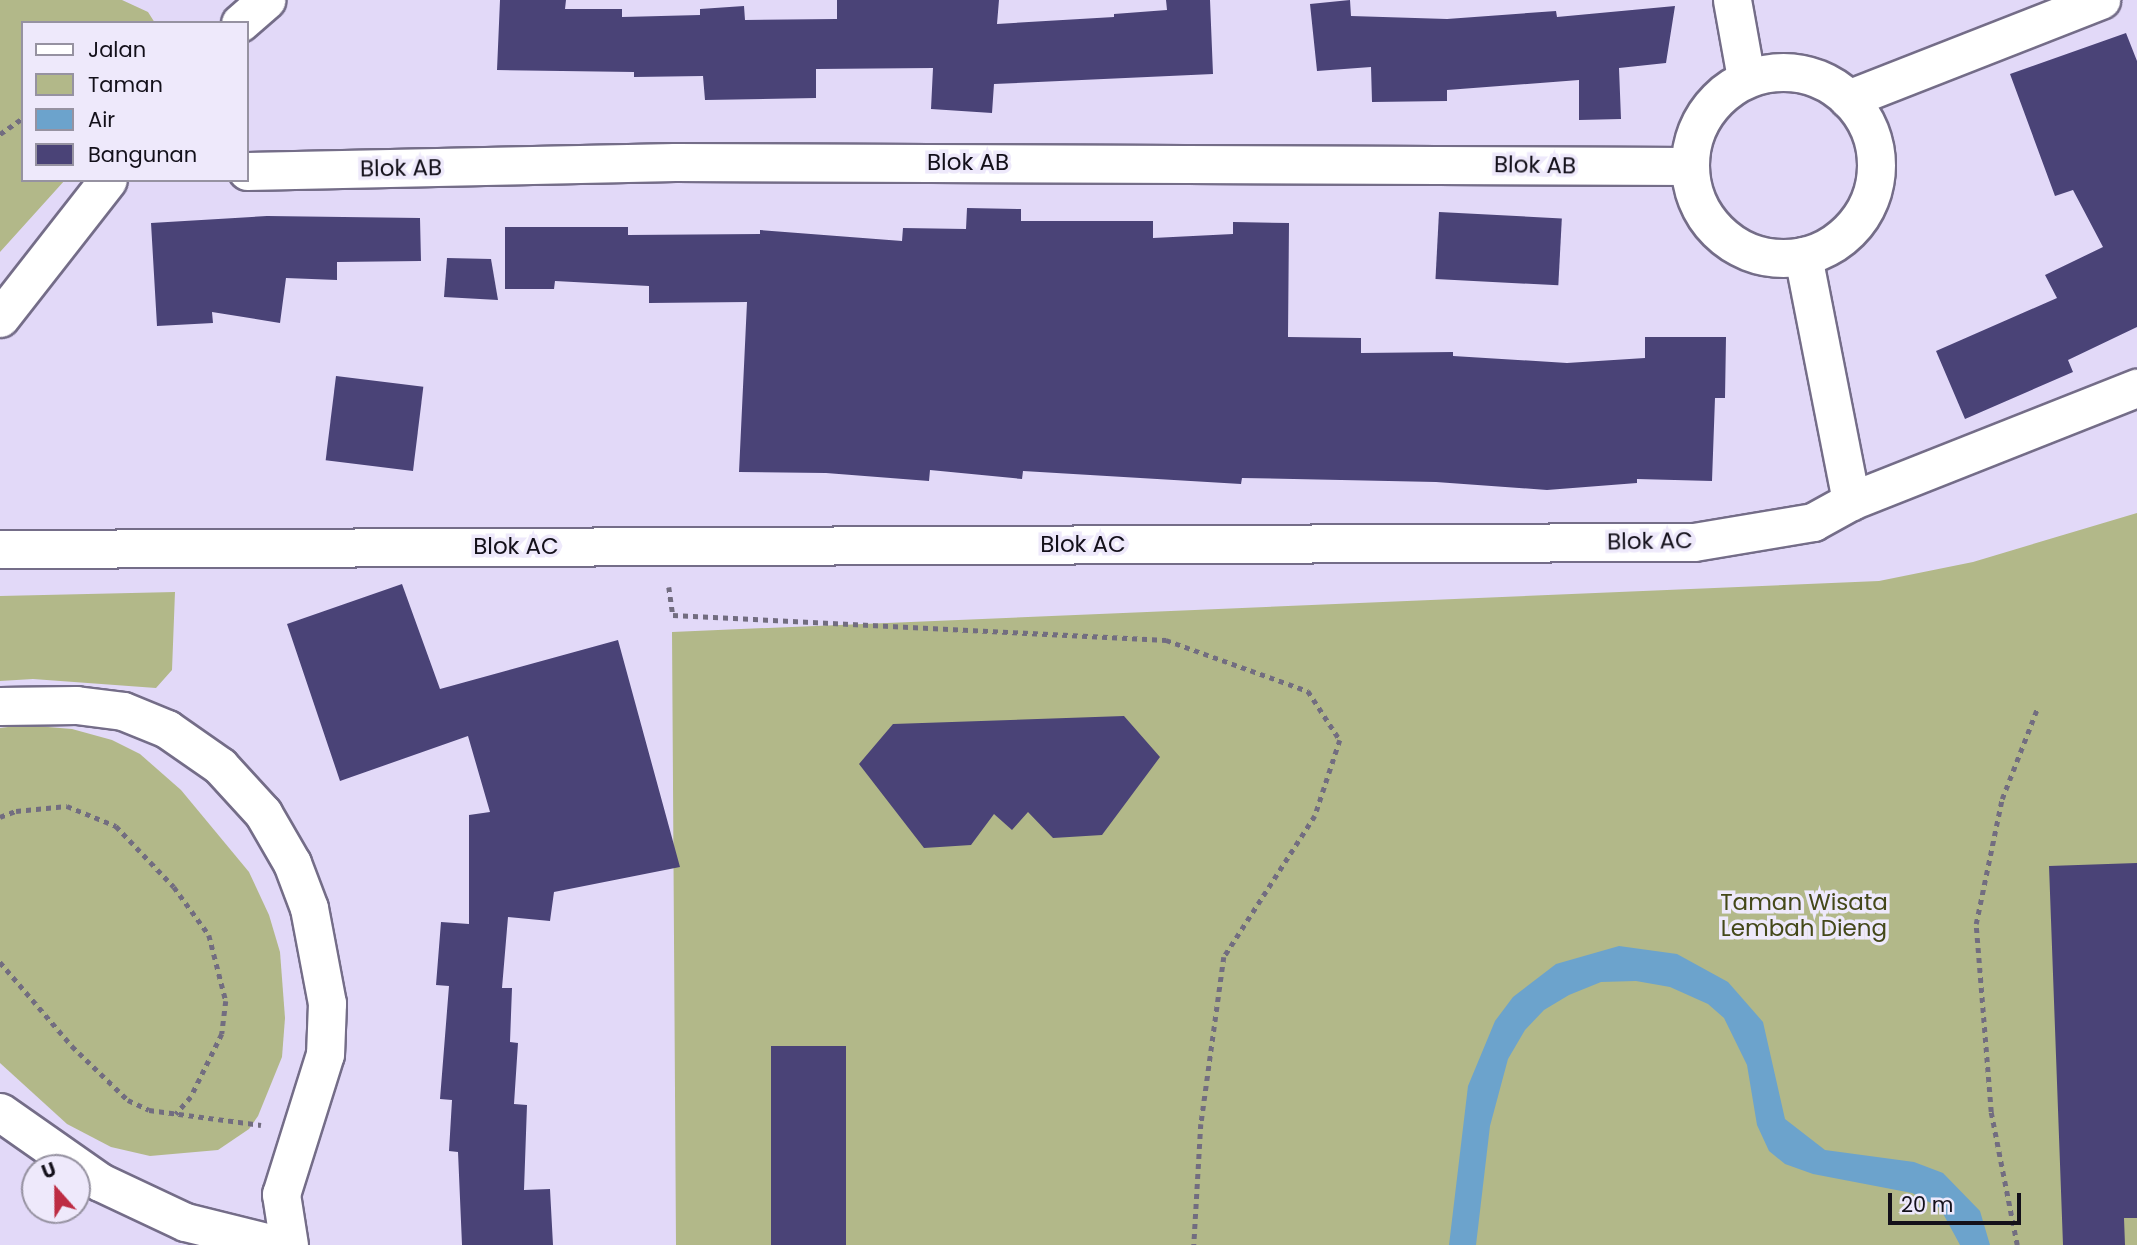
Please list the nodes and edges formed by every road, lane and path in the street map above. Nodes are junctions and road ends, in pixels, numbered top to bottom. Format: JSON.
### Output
{"nodes":[{"id":1,"x":266,"y":0,"type":"edge"},
{"id":2,"x":1732,"y":0,"type":"edge"},
{"id":3,"x":2101,"y":0,"type":"edge"},
{"id":4,"x":242,"y":21,"type":"edge"},
{"id":5,"x":1746,"y":78,"type":"junction"},
{"id":6,"x":1848,"y":99,"type":"junction"},
{"id":7,"x":21,"y":119,"type":"edge"},
{"id":8,"x":0,"y":134,"type":"edge"},
{"id":9,"x":1690,"y":166,"type":"junction"},
{"id":10,"x":248,"y":171,"type":"edge"},
{"id":11,"x":106,"y":182,"type":"edge"},
{"id":12,"x":1803,"y":256,"type":"junction"},
{"id":13,"x":0,"y":317,"type":"edge"},
{"id":14,"x":2137,"y":388,"type":"edge"},
{"id":15,"x":1851,"y":501,"type":"junction"},
{"id":16,"x":0,"y":549,"type":"edge"},
{"id":17,"x":673,"y":615,"type":"dead end"},
{"id":18,"x":0,"y":706,"type":"edge"},
{"id":19,"x":2037,"y":709,"type":"dead end"},
{"id":20,"x":0,"y":817,"type":"edge"},
{"id":21,"x":0,"y":962,"type":"edge"},
{"id":22,"x":0,"y":1112,"type":"edge"},
{"id":23,"x":176,"y":1114,"type":"junction"},
{"id":24,"x":304,"y":1129,"type":"junction"},
{"id":25,"x":278,"y":1245,"type":"edge"},
{"id":26,"x":289,"y":1245,"type":"edge"},
{"id":27,"x":1194,"y":1245,"type":"edge"},
{"id":28,"x":2017,"y":1245,"type":"edge"}],
"edges":[{"from":1,"to":4,"type":"street"},
{"from":2,"to":5,"type":"street"},
{"from":3,"to":6,"type":"street"},
{"from":5,"to":6,"type":"street"},
{"from":5,"to":9,"type":"street"},
{"from":6,"to":12,"type":"street"},
{"from":7,"to":8,"type":"path"},
{"from":9,"to":10,"type":"street","name":"Blok AB"},
{"from":9,"to":12,"type":"street"},
{"from":11,"to":13,"type":"street"},
{"from":12,"to":15,"type":"street"},
{"from":14,"to":15,"type":"street","name":"Blok AC"},
{"from":15,"to":16,"type":"street","name":"Blok AC"},
{"from":17,"to":27,"type":"path"},
{"from":18,"to":24,"type":"street"},
{"from":19,"to":28,"type":"path"},
{"from":20,"to":23,"type":"path"},
{"from":21,"to":23,"type":"path"},
{"from":22,"to":25,"type":"street"},
{"from":23,"to":24,"type":"path"},
{"from":24,"to":26,"type":"street"}]}
